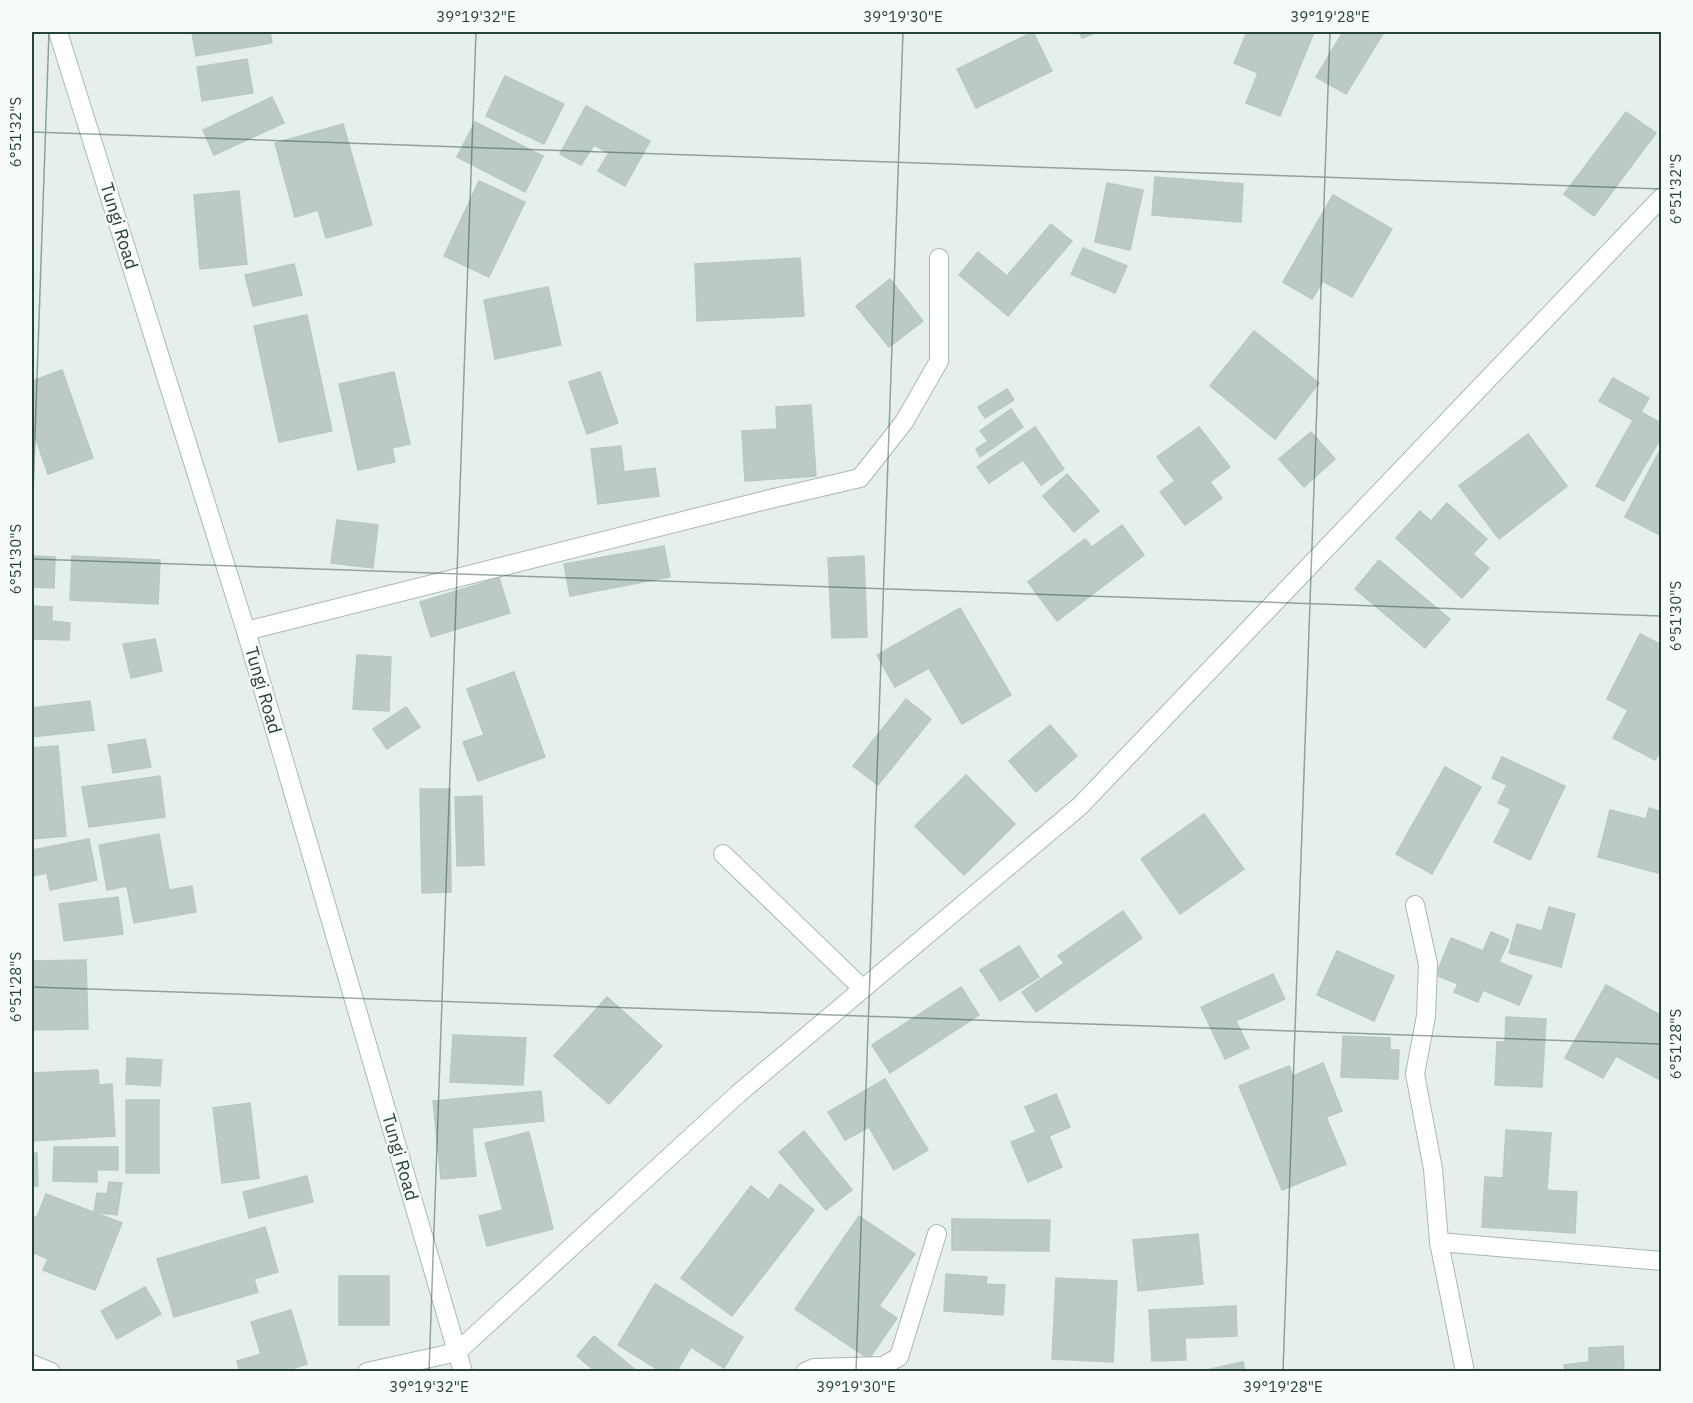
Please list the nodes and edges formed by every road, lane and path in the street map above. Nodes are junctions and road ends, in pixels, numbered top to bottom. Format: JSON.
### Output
{"nodes":[{"id":1,"x":58,"y":32,"type":"edge"},
{"id":2,"x":1662,"y":197,"type":"edge"},
{"id":3,"x":939,"y":258,"type":"dead end"},
{"id":4,"x":246,"y":631,"type":"junction"},
{"id":5,"x":723,"y":854,"type":"dead end"},
{"id":6,"x":1415,"y":905,"type":"dead end"},
{"id":7,"x":863,"y":989,"type":"junction"},
{"id":8,"x":937,"y":1234,"type":"dead end"},
{"id":9,"x":1439,"y":1242,"type":"junction"},
{"id":10,"x":1662,"y":1261,"type":"edge"},
{"id":11,"x":457,"y":1352,"type":"junction"},
{"id":12,"x":32,"y":1365,"type":"edge"},
{"id":13,"x":51,"y":1371,"type":"edge"},
{"id":14,"x":367,"y":1371,"type":"edge"},
{"id":15,"x":463,"y":1371,"type":"edge"},
{"id":16,"x":805,"y":1371,"type":"edge"},
{"id":17,"x":1465,"y":1371,"type":"edge"}],
"edges":[{"from":1,"to":4,"type":"street","name":"Tungi Road"},
{"from":2,"to":7,"type":"street"},
{"from":3,"to":4,"type":"street"},
{"from":4,"to":11,"type":"street","name":"Tungi Road"},
{"from":5,"to":7,"type":"street"},
{"from":6,"to":9,"type":"street"},
{"from":7,"to":11,"type":"street"},
{"from":8,"to":16,"type":"street"},
{"from":9,"to":10,"type":"street"},
{"from":9,"to":17,"type":"street"},
{"from":11,"to":14,"type":"street"},
{"from":11,"to":15,"type":"street","name":"Tungi Road"},
{"from":12,"to":13,"type":"street"}]}
